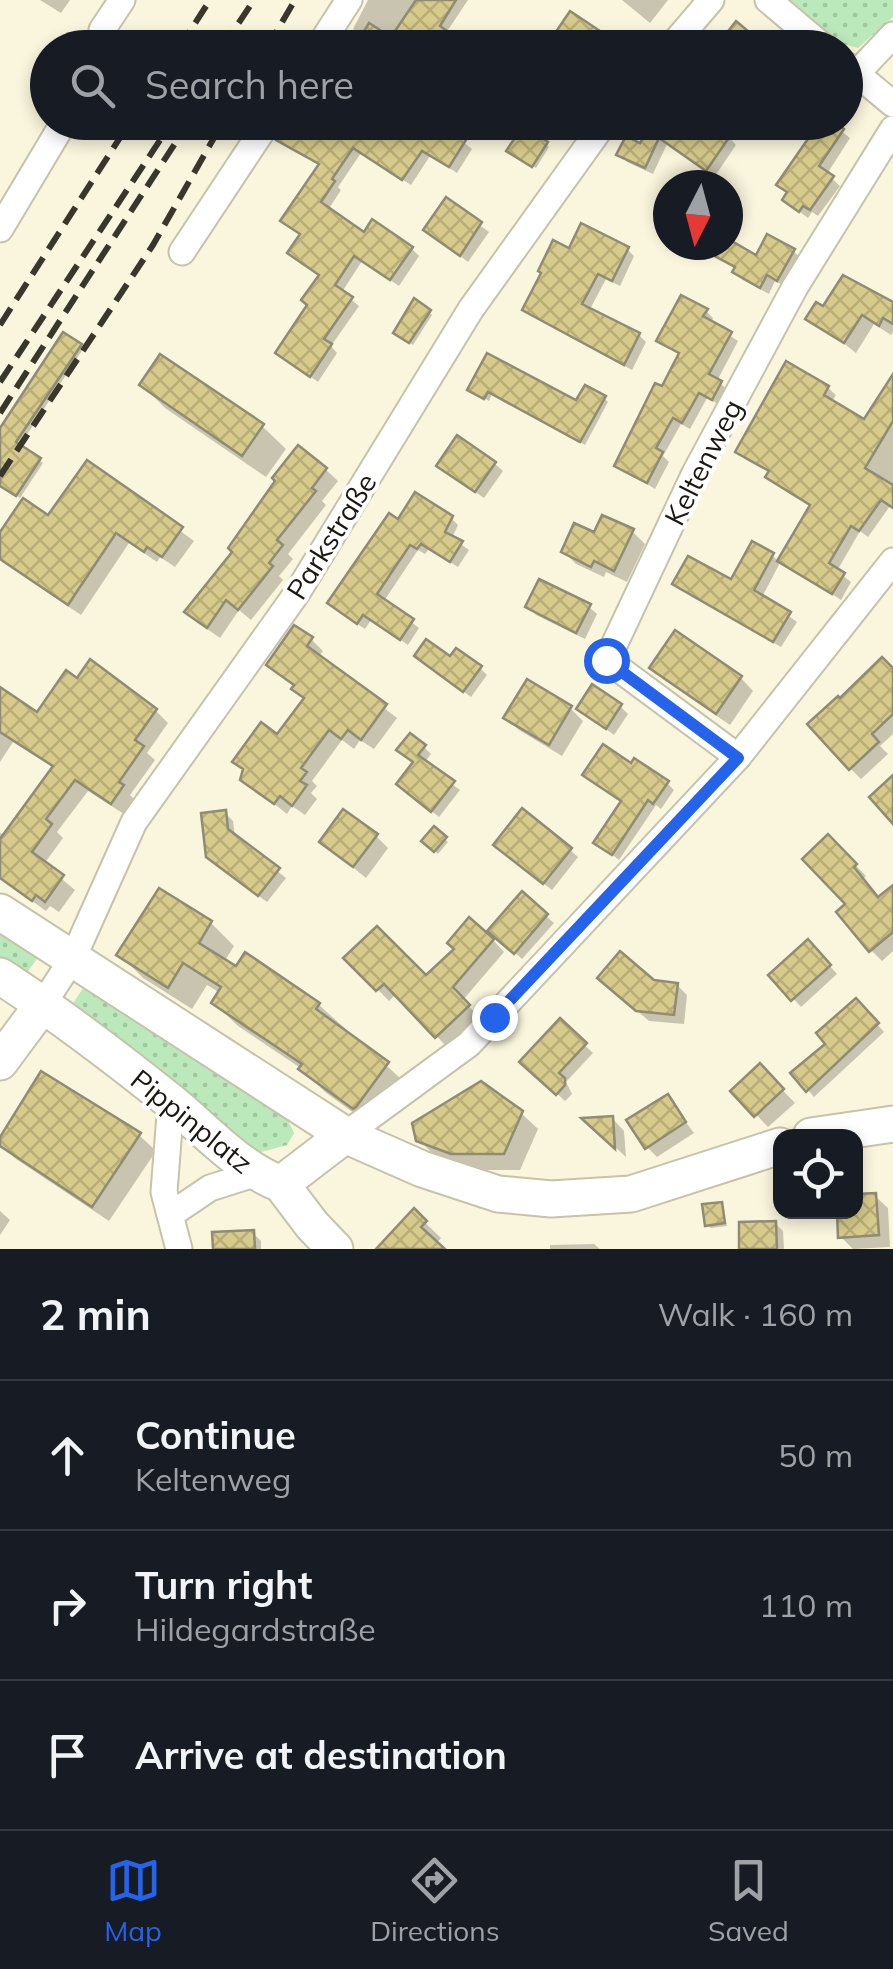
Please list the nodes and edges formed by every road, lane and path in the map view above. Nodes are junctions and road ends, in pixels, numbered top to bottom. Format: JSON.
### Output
{"nodes":[{"id":1,"x":122,"y":0,"type":"edge"},
{"id":2,"x":348,"y":0,"type":"edge"},
{"id":3,"x":710,"y":0,"type":"edge"},
{"id":4,"x":768,"y":0,"type":"edge"},
{"id":5,"x":102,"y":30,"type":"edge"},
{"id":6,"x":329,"y":30,"type":"edge"},
{"id":7,"x":685,"y":30,"type":"edge"},
{"id":8,"x":804,"y":30,"type":"edge"},
{"id":9,"x":893,"y":35,"type":"edge"},
{"id":10,"x":863,"y":59,"type":"edge"},
{"id":11,"x":863,"y":79,"type":"edge"},
{"id":12,"x":893,"y":104,"type":"edge"},
{"id":13,"x":893,"y":129,"type":"edge"},
{"id":14,"x":54,"y":140,"type":"edge"},
{"id":15,"x":256,"y":140,"type":"edge"},
{"id":16,"x":592,"y":140,"type":"edge"},
{"id":17,"x":0,"y":229,"type":"edge"},
{"id":18,"x":182,"y":252,"type":"dead end"},
{"id":19,"x":893,"y":562,"type":"edge"},
{"id":20,"x":738,"y":758,"type":"junction"},
{"id":21,"x":0,"y":912,"type":"edge"},
{"id":22,"x":73,"y":958,"type":"junction"},
{"id":23,"x":0,"y":976,"type":"edge"},
{"id":24,"x":43,"y":1004,"type":"junction"},
{"id":25,"x":0,"y":1062,"type":"edge"},
{"id":26,"x":171,"y":1102,"type":"junction"},
{"id":27,"x":893,"y":1124,"type":"edge"},
{"id":28,"x":859,"y":1129,"type":"edge"},
{"id":29,"x":345,"y":1135,"type":"junction"},
{"id":30,"x":773,"y":1148,"type":"edge"},
{"id":31,"x":268,"y":1179,"type":"junction"},
{"id":32,"x":170,"y":1215,"type":"junction"},
{"id":33,"x":179,"y":1249,"type":"edge"},
{"id":34,"x":336,"y":1249,"type":"edge"}],
"edges":[{"from":1,"to":5,"type":"street"},
{"from":2,"to":6,"type":"street"},
{"from":3,"to":7,"type":"street"},
{"from":4,"to":8,"type":"street"},
{"from":9,"to":10,"type":"street"},
{"from":11,"to":12,"type":"street"},
{"from":13,"to":20,"type":"street","name":"Keltenweg"},
{"from":14,"to":17,"type":"street"},
{"from":15,"to":18,"type":"street"},
{"from":16,"to":22,"type":"street","name":"Parkstraße"},
{"from":19,"to":20,"type":"street"},
{"from":20,"to":29,"type":"street"},
{"from":21,"to":22,"type":"street"},
{"from":22,"to":24,"type":"street"},
{"from":22,"to":29,"type":"street"},
{"from":23,"to":24,"type":"street","name":"Pippinplatz"},
{"from":24,"to":25,"type":"street"},
{"from":24,"to":26,"type":"street","name":"Pippinplatz"},
{"from":26,"to":31,"type":"street","name":"Pippinplatz"},
{"from":26,"to":32,"type":"street"},
{"from":27,"to":28,"type":"street"},
{"from":29,"to":30,"type":"street"},
{"from":29,"to":31,"type":"street","name":"Pippinplatz"},
{"from":31,"to":32,"type":"street"},
{"from":31,"to":34,"type":"street"},
{"from":32,"to":33,"type":"street"}]}
